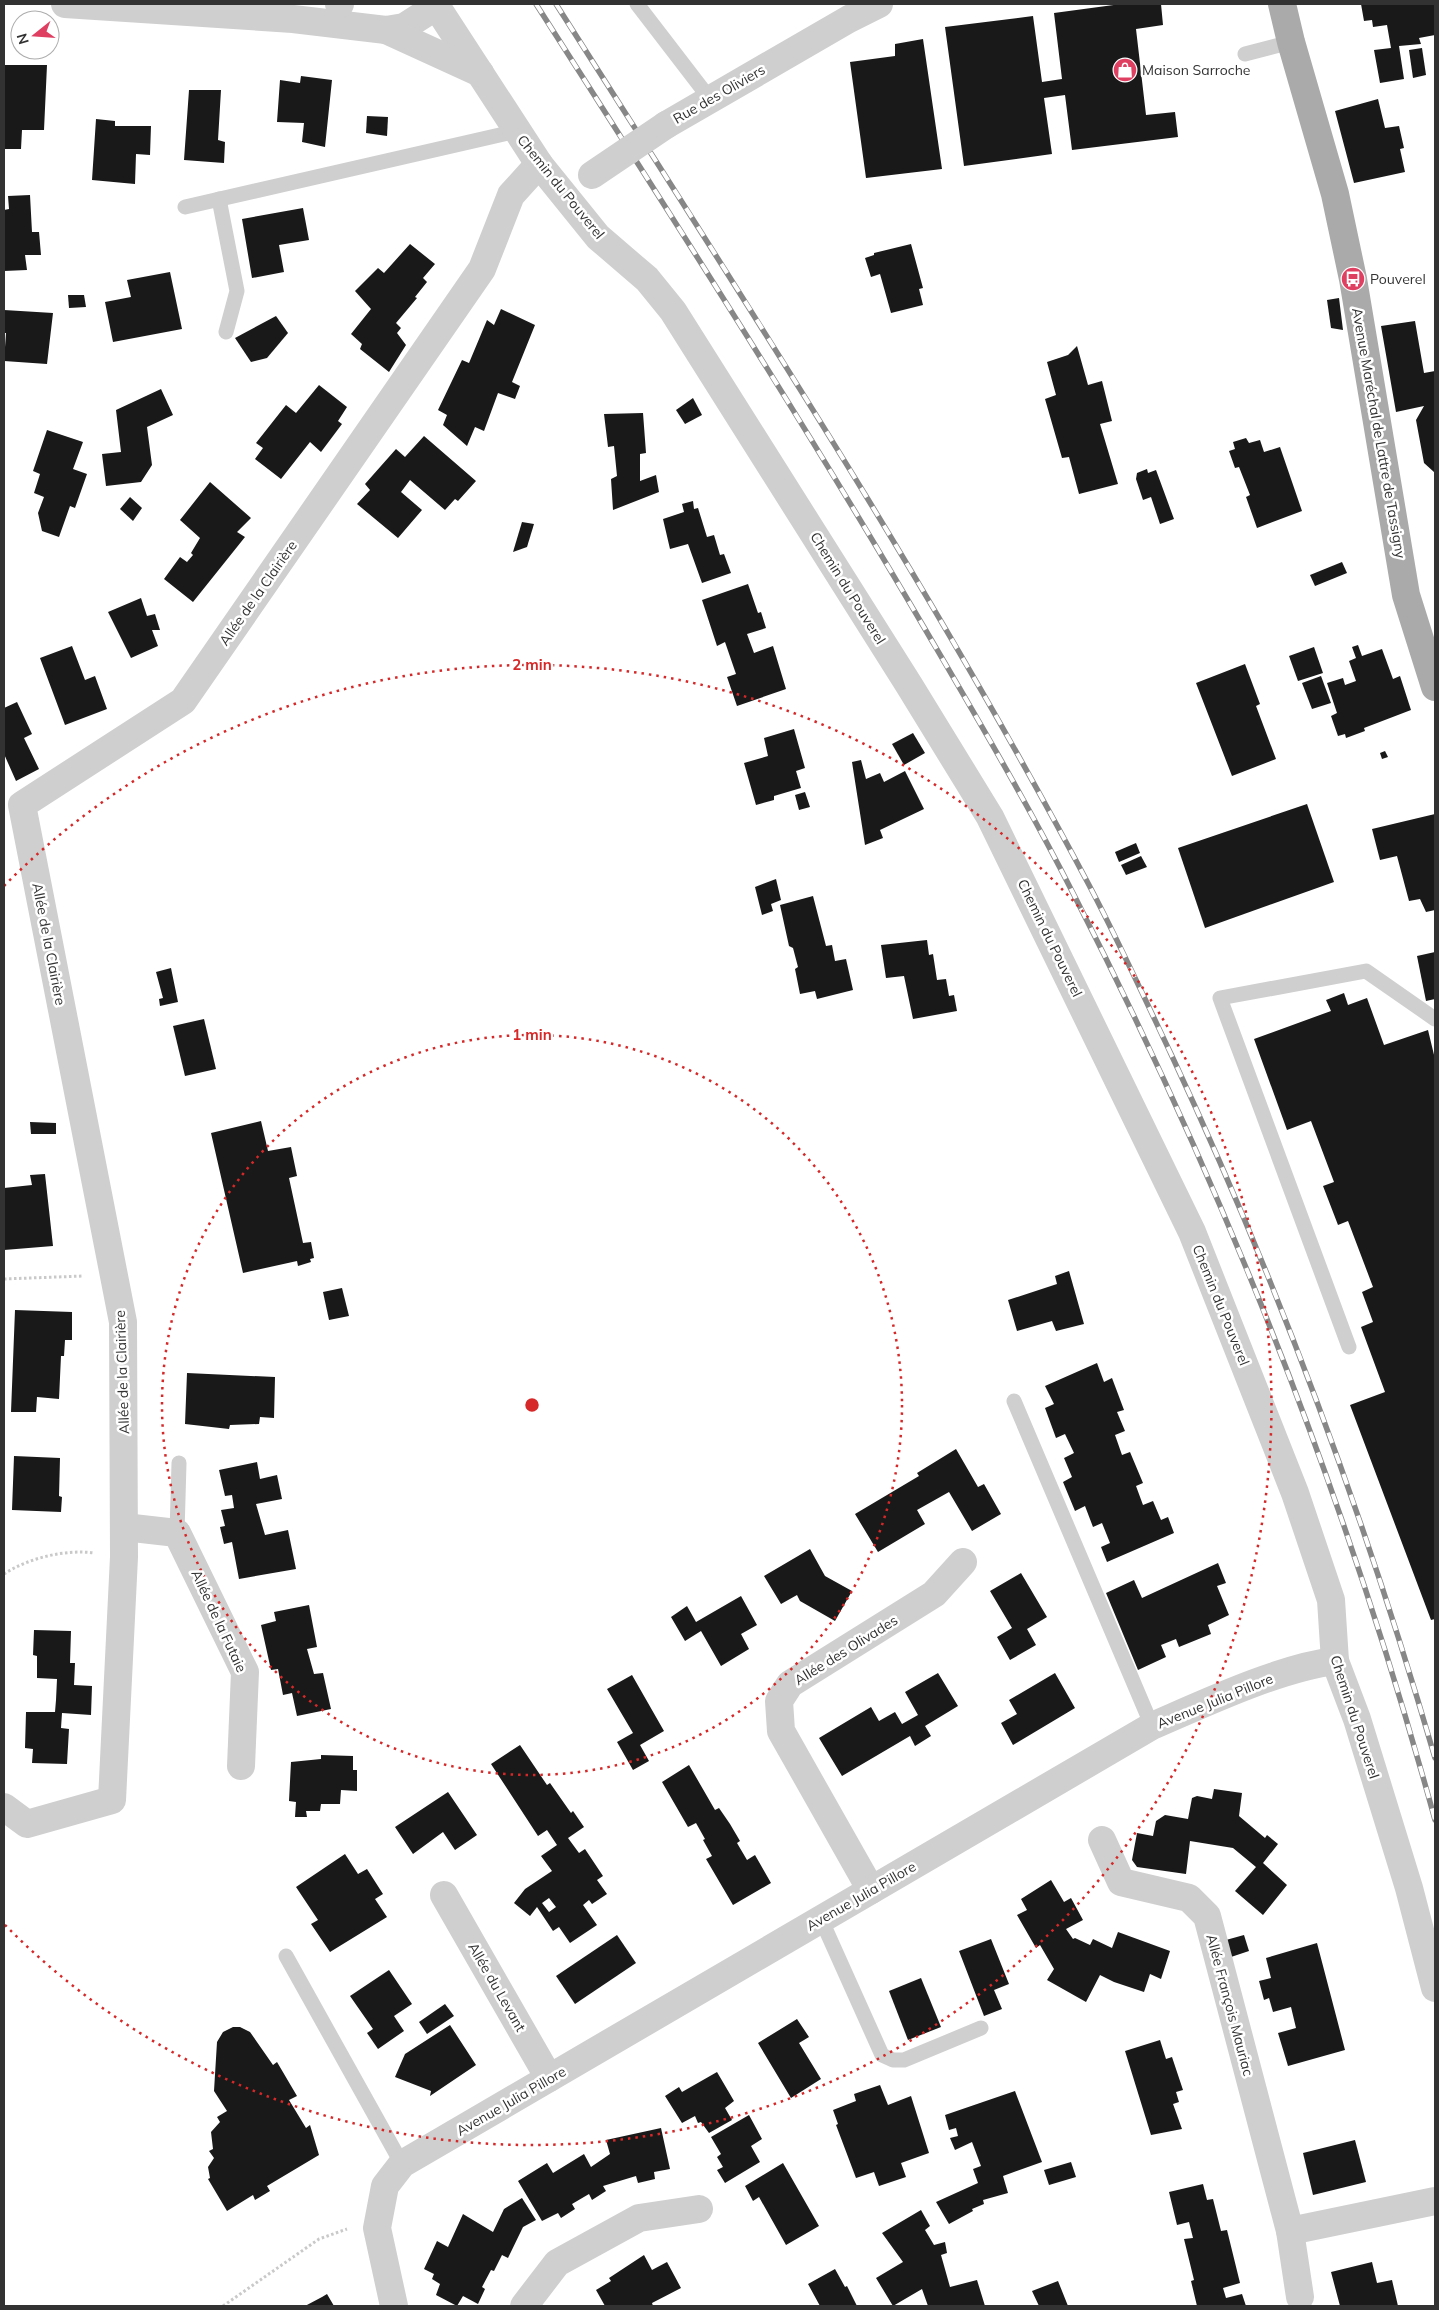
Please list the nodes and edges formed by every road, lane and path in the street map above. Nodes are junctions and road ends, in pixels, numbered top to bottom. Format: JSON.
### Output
{"nodes":[{"id":1,"x":65,"y":4,"type":"edge"},
{"id":2,"x":339,"y":4,"type":"edge"},
{"id":3,"x":637,"y":4,"type":"edge"},
{"id":4,"x":879,"y":4,"type":"edge"},
{"id":5,"x":1282,"y":4,"type":"edge"},
{"id":6,"x":436,"y":5,"type":"edge"},
{"id":7,"x":293,"y":19,"type":"junction"},
{"id":8,"x":386,"y":30,"type":"junction"},
{"id":9,"x":1290,"y":42,"type":"junction"},
{"id":10,"x":1244,"y":54,"type":"dead end"},
{"id":11,"x":480,"y":73,"type":"junction"},
{"id":12,"x":710,"y":99,"type":"junction"},
{"id":13,"x":517,"y":131,"type":"junction"},
{"id":14,"x":539,"y":164,"type":"junction"},
{"id":15,"x":564,"y":193,"type":"junction"},
{"id":16,"x":219,"y":199,"type":"junction"},
{"id":17,"x":185,"y":206,"type":"dead end"},
{"id":18,"x":226,"y":332,"type":"dead end"},
{"id":19,"x":1435,"y":687,"type":"edge"},
{"id":20,"x":1435,"y":1018,"type":"edge"},
{"id":21,"x":114,"y":1275,"type":"junction"},
{"id":22,"x":4,"y":1279,"type":"edge"},
{"id":23,"x":1349,"y":1347,"type":"dead end"},
{"id":24,"x":1014,"y":1401,"type":"dead end"},
{"id":25,"x":179,"y":1463,"type":"dead end"},
{"id":26,"x":124,"y":1527,"type":"junction"},
{"id":27,"x":178,"y":1533,"type":"junction"},
{"id":28,"x":124,"y":1557,"type":"junction"},
{"id":29,"x":963,"y":1562,"type":"dead end"},
{"id":30,"x":4,"y":1574,"type":"edge"},
{"id":31,"x":1334,"y":1661,"type":"junction"},
{"id":32,"x":1152,"y":1726,"type":"junction"},
{"id":33,"x":241,"y":1766,"type":"dead end"},
{"id":34,"x":4,"y":1807,"type":"edge"},
{"id":35,"x":1102,"y":1840,"type":"dead end"},
{"id":36,"x":871,"y":1890,"type":"junction"},
{"id":37,"x":444,"y":1895,"type":"dead end"},
{"id":38,"x":821,"y":1919,"type":"junction"},
{"id":39,"x":286,"y":1956,"type":"dead end"},
{"id":40,"x":1435,"y":1988,"type":"edge"},
{"id":41,"x":981,"y":2028,"type":"dead end"},
{"id":42,"x":549,"y":2078,"type":"junction"},
{"id":43,"x":402,"y":2164,"type":"junction"},
{"id":44,"x":1435,"y":2201,"type":"edge"},
{"id":45,"x":699,"y":2210,"type":"dead end"},
{"id":46,"x":378,"y":2217,"type":"junction"},
{"id":47,"x":1290,"y":2231,"type":"junction"},
{"id":48,"x":1300,"y":2297,"type":"dead end"},
{"id":49,"x":224,"y":2306,"type":"edge"},
{"id":50,"x":394,"y":2306,"type":"edge"},
{"id":51,"x":524,"y":2306,"type":"edge"}],
"edges":[{"from":1,"to":7,"type":"street"},
{"from":2,"to":7,"type":"street"},
{"from":3,"to":12,"type":"lane"},
{"from":4,"to":12,"type":"street","name":"Rue des Oliviers"},
{"from":5,"to":9,"type":"main road","name":"Avenue Maréchal de Lattre de Tassigny"},
{"from":6,"to":8,"type":"street"},
{"from":6,"to":11,"type":"street","name":"Chemin du Pouverel"},
{"from":7,"to":8,"type":"street"},
{"from":8,"to":11,"type":"street"},
{"from":9,"to":10,"type":"lane"},
{"from":9,"to":19,"type":"main road","name":"Avenue Maréchal de Lattre de Tassigny"},
{"from":11,"to":13,"type":"street","name":"Chemin du Pouverel"},
{"from":12,"to":15,"type":"street","name":"Rue des Oliviers","bridge":true},
{"from":13,"to":14,"type":"street","name":"Chemin du Pouverel"},
{"from":13,"to":16,"type":"lane"},
{"from":14,"to":15,"type":"street","name":"Chemin du Pouverel"},
{"from":14,"to":21,"type":"street","name":"Allée de la Clairière"},
{"from":15,"to":31,"type":"street","name":"Chemin du Pouverel"},
{"from":16,"to":17,"type":"lane"},
{"from":16,"to":18,"type":"lane"},
{"from":20,"to":23,"type":"lane"},
{"from":21,"to":22,"type":"path"},
{"from":21,"to":26,"type":"street","name":"Allée de la Clairière"},
{"from":24,"to":32,"type":"lane"},
{"from":25,"to":27,"type":"lane"},
{"from":26,"to":27,"type":"street"},
{"from":26,"to":28,"type":"street","name":"Allée de la Clairière"},
{"from":27,"to":33,"type":"street","name":"Allée de la Futaie"},
{"from":28,"to":30,"type":"path"},
{"from":28,"to":34,"type":"street","name":"Allée de la Clairière"},
{"from":29,"to":36,"type":"street","name":"Allée des Olivades"},
{"from":31,"to":32,"type":"street","name":"Avenue Julia Pillore"},
{"from":31,"to":40,"type":"street","name":"Chemin du Pouverel"},
{"from":32,"to":36,"type":"street","name":"Avenue Julia Pillore"},
{"from":35,"to":47,"type":"street","name":"Allée François Mauriac"},
{"from":36,"to":38,"type":"street","name":"Avenue Julia Pillore"},
{"from":37,"to":42,"type":"street","name":"Allée du Levant"},
{"from":38,"to":41,"type":"lane"},
{"from":38,"to":42,"type":"street","name":"Avenue Julia Pillore"},
{"from":39,"to":43,"type":"lane"},
{"from":42,"to":43,"type":"street","name":"Avenue Julia Pillore"},
{"from":43,"to":46,"type":"street"},
{"from":44,"to":47,"type":"street"},
{"from":45,"to":51,"type":"street"},
{"from":46,"to":49,"type":"path"},
{"from":46,"to":50,"type":"street"},
{"from":47,"to":48,"type":"street","name":"Allée François Mauriac"}]}
